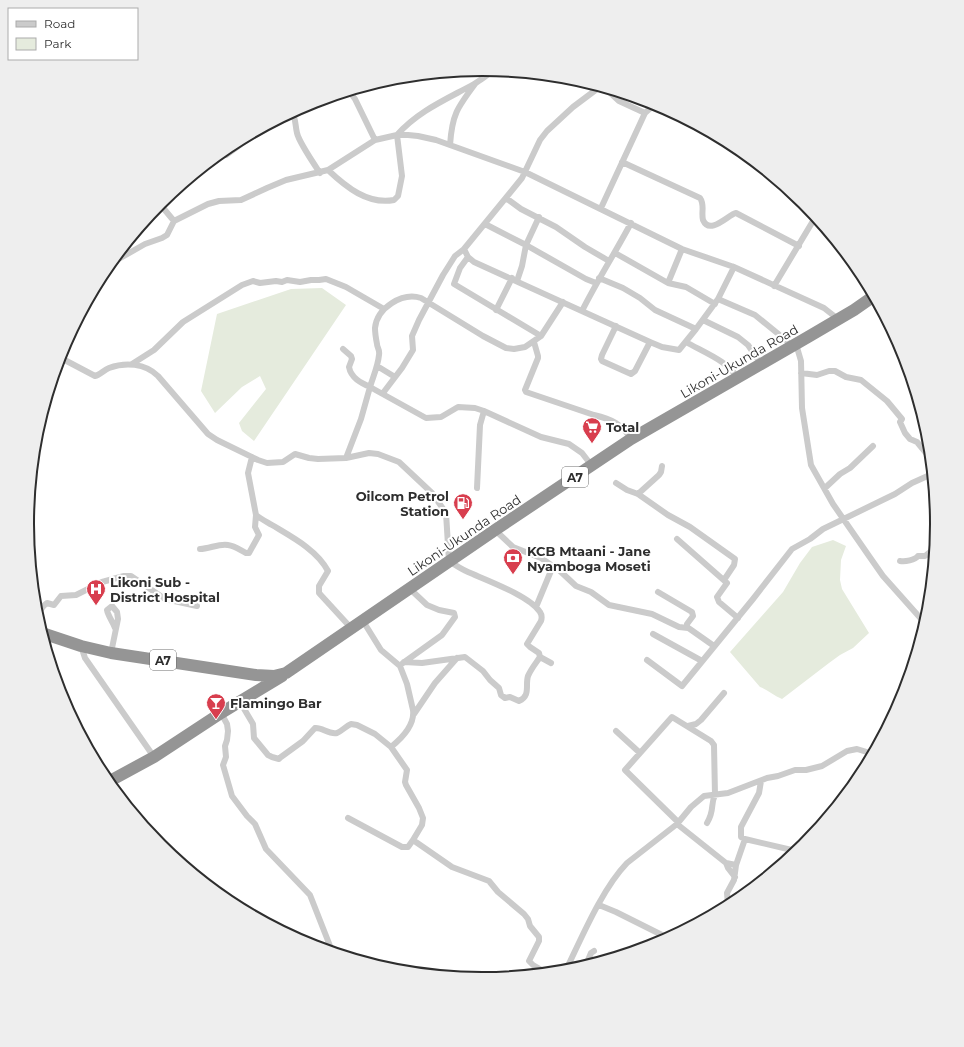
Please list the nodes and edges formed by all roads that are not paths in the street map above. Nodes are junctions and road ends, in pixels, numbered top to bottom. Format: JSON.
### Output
{"nodes":[{"id":1,"x":486,"y":76,"type":"edge"},
{"id":2,"x":476,"y":83,"type":"junction"},
{"id":3,"x":595,"y":90,"type":"edge"},
{"id":4,"x":352,"y":95,"type":"edge"},
{"id":5,"x":613,"y":95,"type":"edge"},
{"id":6,"x":650,"y":109,"type":"edge"},
{"id":7,"x":645,"y":113,"type":"junction"},
{"id":8,"x":295,"y":117,"type":"edge"},
{"id":9,"x":397,"y":135,"type":"junction"},
{"id":10,"x":375,"y":140,"type":"junction"},
{"id":11,"x":450,"y":145,"type":"junction"},
{"id":12,"x":622,"y":162,"type":"junction"},
{"id":13,"x":328,"y":170,"type":"junction"},
{"id":14,"x":525,"y":172,"type":"junction"},
{"id":15,"x":320,"y":173,"type":"junction"},
{"id":16,"x":506,"y":198,"type":"junction"},
{"id":17,"x":601,"y":208,"type":"junction"},
{"id":18,"x":163,"y":209,"type":"edge"},
{"id":19,"x":539,"y":217,"type":"junction"},
{"id":20,"x":174,"y":222,"type":"junction"},
{"id":21,"x":813,"y":222,"type":"edge"},
{"id":22,"x":631,"y":223,"type":"junction"},
{"id":23,"x":485,"y":224,"type":"junction"},
{"id":24,"x":526,"y":245,"type":"junction"},
{"id":25,"x":799,"y":246,"type":"junction"},
{"id":26,"x":682,"y":248,"type":"junction"},
{"id":27,"x":464,"y":250,"type":"junction"},
{"id":28,"x":615,"y":253,"type":"junction"},
{"id":29,"x":123,"y":256,"type":"edge"},
{"id":30,"x":468,"y":257,"type":"junction"},
{"id":31,"x":609,"y":261,"type":"junction"},
{"id":32,"x":734,"y":267,"type":"junction"},
{"id":33,"x":515,"y":280,"type":"junction"},
{"id":34,"x":598,"y":281,"type":"junction"},
{"id":35,"x":668,"y":283,"type":"junction"},
{"id":36,"x":774,"y":286,"type":"junction"},
{"id":37,"x":869,"y":299,"type":"edge"},
{"id":38,"x":429,"y":302,"type":"junction"},
{"id":39,"x":563,"y":302,"type":"junction"},
{"id":40,"x":716,"y":302,"type":"junction"},
{"id":41,"x":384,"y":309,"type":"junction"},
{"id":42,"x":496,"y":310,"type":"junction"},
{"id":43,"x":582,"y":311,"type":"junction"},
{"id":44,"x":838,"y":319,"type":"junction"},
{"id":45,"x":703,"y":320,"type":"junction"},
{"id":46,"x":616,"y":326,"type":"junction"},
{"id":47,"x":696,"y":329,"type":"junction"},
{"id":48,"x":541,"y":336,"type":"junction"},
{"id":49,"x":534,"y":342,"type":"junction"},
{"id":50,"x":650,"y":342,"type":"junction"},
{"id":51,"x":686,"y":342,"type":"junction"},
{"id":52,"x":793,"y":346,"type":"junction"},
{"id":53,"x":343,"y":349,"type":"dead end"},
{"id":54,"x":65,"y":360,"type":"edge"},
{"id":55,"x":132,"y":364,"type":"junction"},
{"id":56,"x":761,"y":364,"type":"junction"},
{"id":57,"x":377,"y":366,"type":"junction"},
{"id":58,"x":801,"y":373,"type":"junction"},
{"id":59,"x":395,"y":376,"type":"junction"},
{"id":60,"x":737,"y":378,"type":"junction"},
{"id":61,"x":370,"y":387,"type":"junction"},
{"id":62,"x":383,"y":393,"type":"junction"},
{"id":63,"x":484,"y":411,"type":"junction"},
{"id":64,"x":631,"y":439,"type":"junction"},
{"id":65,"x":873,"y":446,"type":"dead end"},
{"id":66,"x":923,"y":450,"type":"edge"},
{"id":67,"x":252,"y":457,"type":"junction"},
{"id":68,"x":346,"y":458,"type":"junction"},
{"id":69,"x":592,"y":466,"type":"junction"},
{"id":70,"x":662,"y":466,"type":"dead end"},
{"id":71,"x":927,"y":476,"type":"edge"},
{"id":72,"x":616,"y":483,"type":"dead end"},
{"id":73,"x":476,"y":488,"type":"dead end"},
{"id":74,"x":824,"y":488,"type":"junction"},
{"id":75,"x":638,"y":494,"type":"junction"},
{"id":76,"x":256,"y":515,"type":"junction"},
{"id":77,"x":844,"y":519,"type":"junction"},
{"id":78,"x":495,"y":530,"type":"junction"},
{"id":79,"x":677,"y":539,"type":"dead end"},
{"id":80,"x":200,"y":549,"type":"dead end"},
{"id":81,"x":929,"y":553,"type":"edge"},
{"id":82,"x":900,"y":560,"type":"dead end"},
{"id":83,"x":449,"y":561,"type":"junction"},
{"id":84,"x":553,"y":566,"type":"junction"},
{"id":85,"x":724,"y":580,"type":"junction"},
{"id":86,"x":409,"y":588,"type":"junction"},
{"id":87,"x":658,"y":592,"type":"dead end"},
{"id":88,"x":197,"y":606,"type":"dead end"},
{"id":89,"x":42,"y":607,"type":"edge"},
{"id":90,"x":536,"y":608,"type":"junction"},
{"id":91,"x":920,"y":617,"type":"edge"},
{"id":92,"x":738,"y":618,"type":"junction"},
{"id":93,"x":363,"y":621,"type":"junction"},
{"id":94,"x":115,"y":628,"type":"dead end"},
{"id":95,"x":688,"y":628,"type":"junction"},
{"id":96,"x":352,"y":629,"type":"junction"},
{"id":97,"x":653,"y":634,"type":"dead end"},
{"id":98,"x":48,"y":635,"type":"edge"},
{"id":99,"x":80,"y":646,"type":"junction"},
{"id":100,"x":714,"y":646,"type":"junction"},
{"id":101,"x":110,"y":653,"type":"junction"},
{"id":102,"x":540,"y":657,"type":"junction"},
{"id":103,"x":457,"y":658,"type":"junction"},
{"id":104,"x":647,"y":660,"type":"dead end"},
{"id":105,"x":702,"y":661,"type":"junction"},
{"id":106,"x":402,"y":664,"type":"junction"},
{"id":107,"x":551,"y":664,"type":"dead end"},
{"id":108,"x":286,"y":673,"type":"junction"},
{"id":109,"x":251,"y":674,"type":"junction"},
{"id":110,"x":257,"y":691,"type":"junction"},
{"id":111,"x":724,"y":693,"type":"dead end"},
{"id":112,"x":240,"y":702,"type":"junction"},
{"id":113,"x":221,"y":712,"type":"junction"},
{"id":114,"x":414,"y":714,"type":"junction"},
{"id":115,"x":688,"y":726,"type":"junction"},
{"id":116,"x":616,"y":731,"type":"dead end"},
{"id":117,"x":391,"y":747,"type":"junction"},
{"id":118,"x":867,"y":752,"type":"edge"},
{"id":119,"x":640,"y":753,"type":"junction"},
{"id":120,"x":154,"y":757,"type":"junction"},
{"id":121,"x":115,"y":778,"type":"edge"},
{"id":122,"x":761,"y":781,"type":"junction"},
{"id":123,"x":715,"y":795,"type":"junction"},
{"id":124,"x":348,"y":818,"type":"dead end"},
{"id":125,"x":678,"y":823,"type":"junction"},
{"id":126,"x":707,"y":823,"type":"dead end"},
{"id":127,"x":745,"y":839,"type":"junction"},
{"id":128,"x":413,"y":840,"type":"junction"},
{"id":129,"x":789,"y":849,"type":"edge"},
{"id":130,"x":726,"y":863,"type":"junction"},
{"id":131,"x":736,"y":865,"type":"junction"},
{"id":132,"x":735,"y":876,"type":"junction"},
{"id":133,"x":727,"y":898,"type":"edge"},
{"id":134,"x":599,"y":906,"type":"junction"},
{"id":135,"x":660,"y":934,"type":"edge"},
{"id":136,"x":329,"y":945,"type":"edge"},
{"id":137,"x":594,"y":951,"type":"dead end"},
{"id":138,"x":589,"y":958,"type":"edge"},
{"id":139,"x":570,"y":963,"type":"edge"},
{"id":140,"x":538,"y":968,"type":"edge"}],
"edges":[{"from":1,"to":2,"type":"street"},
{"from":2,"to":9,"type":"street"},
{"from":2,"to":11,"type":"street"},
{"from":3,"to":14,"type":"street"},
{"from":4,"to":10,"type":"street"},
{"from":5,"to":7,"type":"street"},
{"from":6,"to":7,"type":"street"},
{"from":7,"to":12,"type":"street"},
{"from":8,"to":15,"type":"street"},
{"from":9,"to":10,"type":"street"},
{"from":9,"to":11,"type":"street"},
{"from":9,"to":13,"type":"street"},
{"from":10,"to":13,"type":"street"},
{"from":11,"to":14,"type":"street"},
{"from":12,"to":17,"type":"street"},
{"from":12,"to":25,"type":"street"},
{"from":13,"to":15,"type":"street"},
{"from":14,"to":16,"type":"street"},
{"from":14,"to":17,"type":"street"},
{"from":15,"to":20,"type":"street"},
{"from":16,"to":19,"type":"street"},
{"from":16,"to":23,"type":"street"},
{"from":17,"to":22,"type":"street"},
{"from":18,"to":20,"type":"street"},
{"from":19,"to":24,"type":"street"},
{"from":19,"to":31,"type":"street"},
{"from":20,"to":29,"type":"street"},
{"from":21,"to":25,"type":"street"},
{"from":22,"to":26,"type":"street"},
{"from":22,"to":28,"type":"street"},
{"from":23,"to":24,"type":"street"},
{"from":23,"to":27,"type":"street"},
{"from":24,"to":33,"type":"street"},
{"from":24,"to":34,"type":"street"},
{"from":25,"to":36,"type":"street"},
{"from":26,"to":32,"type":"street"},
{"from":26,"to":35,"type":"street"},
{"from":27,"to":30,"type":"street"},
{"from":27,"to":38,"type":"street"},
{"from":28,"to":31,"type":"street"},
{"from":28,"to":35,"type":"street"},
{"from":30,"to":33,"type":"street"},
{"from":30,"to":42,"type":"street"},
{"from":31,"to":34,"type":"street"},
{"from":32,"to":36,"type":"street"},
{"from":32,"to":40,"type":"street"},
{"from":33,"to":39,"type":"street"},
{"from":33,"to":42,"type":"street"},
{"from":34,"to":43,"type":"street"},
{"from":34,"to":47,"type":"street"},
{"from":35,"to":40,"type":"street"},
{"from":36,"to":44,"type":"street"},
{"from":37,"to":44,"type":"highway","name":"Likoni-Ukunda Road","number":"A7"},
{"from":38,"to":41,"type":"street"},
{"from":38,"to":49,"type":"street"},
{"from":38,"to":59,"type":"street"},
{"from":39,"to":43,"type":"street"},
{"from":39,"to":48,"type":"street"},
{"from":40,"to":45,"type":"street"},
{"from":40,"to":52,"type":"street"},
{"from":41,"to":55,"type":"street"},
{"from":41,"to":57,"type":"street"},
{"from":42,"to":48,"type":"street"},
{"from":43,"to":46,"type":"street"},
{"from":44,"to":52,"type":"highway","name":"Likoni-Ukunda Road","number":"A7"},
{"from":45,"to":47,"type":"street"},
{"from":45,"to":56,"type":"street"},
{"from":46,"to":50,"type":"street"},
{"from":46,"to":50,"type":"street"},
{"from":47,"to":51,"type":"street"},
{"from":48,"to":49,"type":"street"},
{"from":49,"to":64,"type":"street"},
{"from":50,"to":51,"type":"street"},
{"from":51,"to":60,"type":"street"},
{"from":52,"to":56,"type":"highway","name":"Likoni-Ukunda Road","number":"A7"},
{"from":52,"to":58,"type":"street"},
{"from":53,"to":61,"type":"street"},
{"from":54,"to":55,"type":"street"},
{"from":55,"to":67,"type":"street"},
{"from":56,"to":60,"type":"highway","name":"Likoni-Ukunda Road","number":"A7"},
{"from":57,"to":59,"type":"street"},
{"from":57,"to":61,"type":"street"},
{"from":58,"to":66,"type":"street"},
{"from":58,"to":74,"type":"street"},
{"from":59,"to":62,"type":"street"},
{"from":60,"to":64,"type":"highway","name":"Likoni-Ukunda Road","number":"A7"},
{"from":61,"to":62,"type":"street"},
{"from":61,"to":68,"type":"street"},
{"from":62,"to":63,"type":"street"},
{"from":63,"to":69,"type":"street"},
{"from":63,"to":73,"type":"street"},
{"from":64,"to":69,"type":"highway","name":"Likoni-Ukunda Road","number":"A7"},
{"from":65,"to":74,"type":"street"},
{"from":67,"to":68,"type":"street"},
{"from":67,"to":76,"type":"street"},
{"from":68,"to":83,"type":"street"},
{"from":69,"to":78,"type":"highway","name":"Likoni-Ukunda Road","number":"A7"},
{"from":70,"to":75,"type":"street"},
{"from":71,"to":77,"type":"street"},
{"from":72,"to":75,"type":"street"},
{"from":74,"to":77,"type":"street"},
{"from":75,"to":85,"type":"street"},
{"from":76,"to":80,"type":"street"},
{"from":76,"to":96,"type":"street"},
{"from":77,"to":91,"type":"street"},
{"from":77,"to":92,"type":"street"},
{"from":78,"to":83,"type":"highway","name":"Likoni-Ukunda Road","number":"A7"},
{"from":78,"to":84,"type":"street"},
{"from":79,"to":85,"type":"street"},
{"from":81,"to":82,"type":"street"},
{"from":83,"to":86,"type":"highway","name":"Likoni-Ukunda Road","number":"A7"},
{"from":83,"to":90,"type":"street"},
{"from":84,"to":90,"type":"street"},
{"from":84,"to":95,"type":"street"},
{"from":85,"to":92,"type":"street"},
{"from":86,"to":93,"type":"highway","name":"Likoni-Ukunda Road","number":"A7"},
{"from":86,"to":106,"type":"street"},
{"from":87,"to":95,"type":"street"},
{"from":88,"to":89,"type":"street"},
{"from":90,"to":102,"type":"street"},
{"from":92,"to":100,"type":"street"},
{"from":93,"to":96,"type":"highway","name":"Likoni-Ukunda Road","number":"A7"},
{"from":93,"to":106,"type":"street"},
{"from":94,"to":101,"type":"street"},
{"from":95,"to":100,"type":"street"},
{"from":96,"to":108,"type":"highway","name":"Likoni-Ukunda Road","number":"A7"},
{"from":97,"to":105,"type":"street"},
{"from":98,"to":99,"type":"highway","name":"Likoni-Ukunda Road","number":"A7"},
{"from":99,"to":101,"type":"highway","name":"Likoni-Ukunda Road","number":"A7"},
{"from":99,"to":120,"type":"street"},
{"from":100,"to":105,"type":"street"},
{"from":101,"to":109,"type":"highway","name":"Likoni-Ukunda Road","number":"A7"},
{"from":102,"to":103,"type":"street"},
{"from":102,"to":107,"type":"street"},
{"from":103,"to":106,"type":"street"},
{"from":103,"to":114,"type":"street"},
{"from":104,"to":105,"type":"street"},
{"from":106,"to":114,"type":"street"},
{"from":108,"to":109,"type":"highway","name":"Likoni-Ukunda Road","number":"A7"},
{"from":108,"to":110,"type":"highway","number":"A7"},
{"from":109,"to":110,"type":"highway"},
{"from":110,"to":112,"type":"highway","number":"A7"},
{"from":111,"to":115,"type":"street"},
{"from":112,"to":113,"type":"highway","number":"A7"},
{"from":112,"to":117,"type":"street"},
{"from":113,"to":120,"type":"highway","number":"A7"},
{"from":113,"to":136,"type":"street"},
{"from":114,"to":117,"type":"street"},
{"from":115,"to":119,"type":"street"},
{"from":115,"to":123,"type":"street"},
{"from":116,"to":119,"type":"street"},
{"from":117,"to":128,"type":"street"},
{"from":118,"to":122,"type":"street"},
{"from":119,"to":125,"type":"street"},
{"from":120,"to":121,"type":"highway","number":"A7"},
{"from":122,"to":123,"type":"street"},
{"from":122,"to":127,"type":"street"},
{"from":123,"to":125,"type":"street"},
{"from":123,"to":126,"type":"street"},
{"from":124,"to":128,"type":"street"},
{"from":125,"to":130,"type":"street"},
{"from":125,"to":134,"type":"street"},
{"from":127,"to":129,"type":"street"},
{"from":127,"to":131,"type":"street"},
{"from":128,"to":140,"type":"street"},
{"from":130,"to":131,"type":"street"},
{"from":130,"to":132,"type":"street"},
{"from":131,"to":132,"type":"street"},
{"from":132,"to":133,"type":"street"},
{"from":134,"to":135,"type":"street"},
{"from":134,"to":139,"type":"street"},
{"from":137,"to":138,"type":"street"}]}
